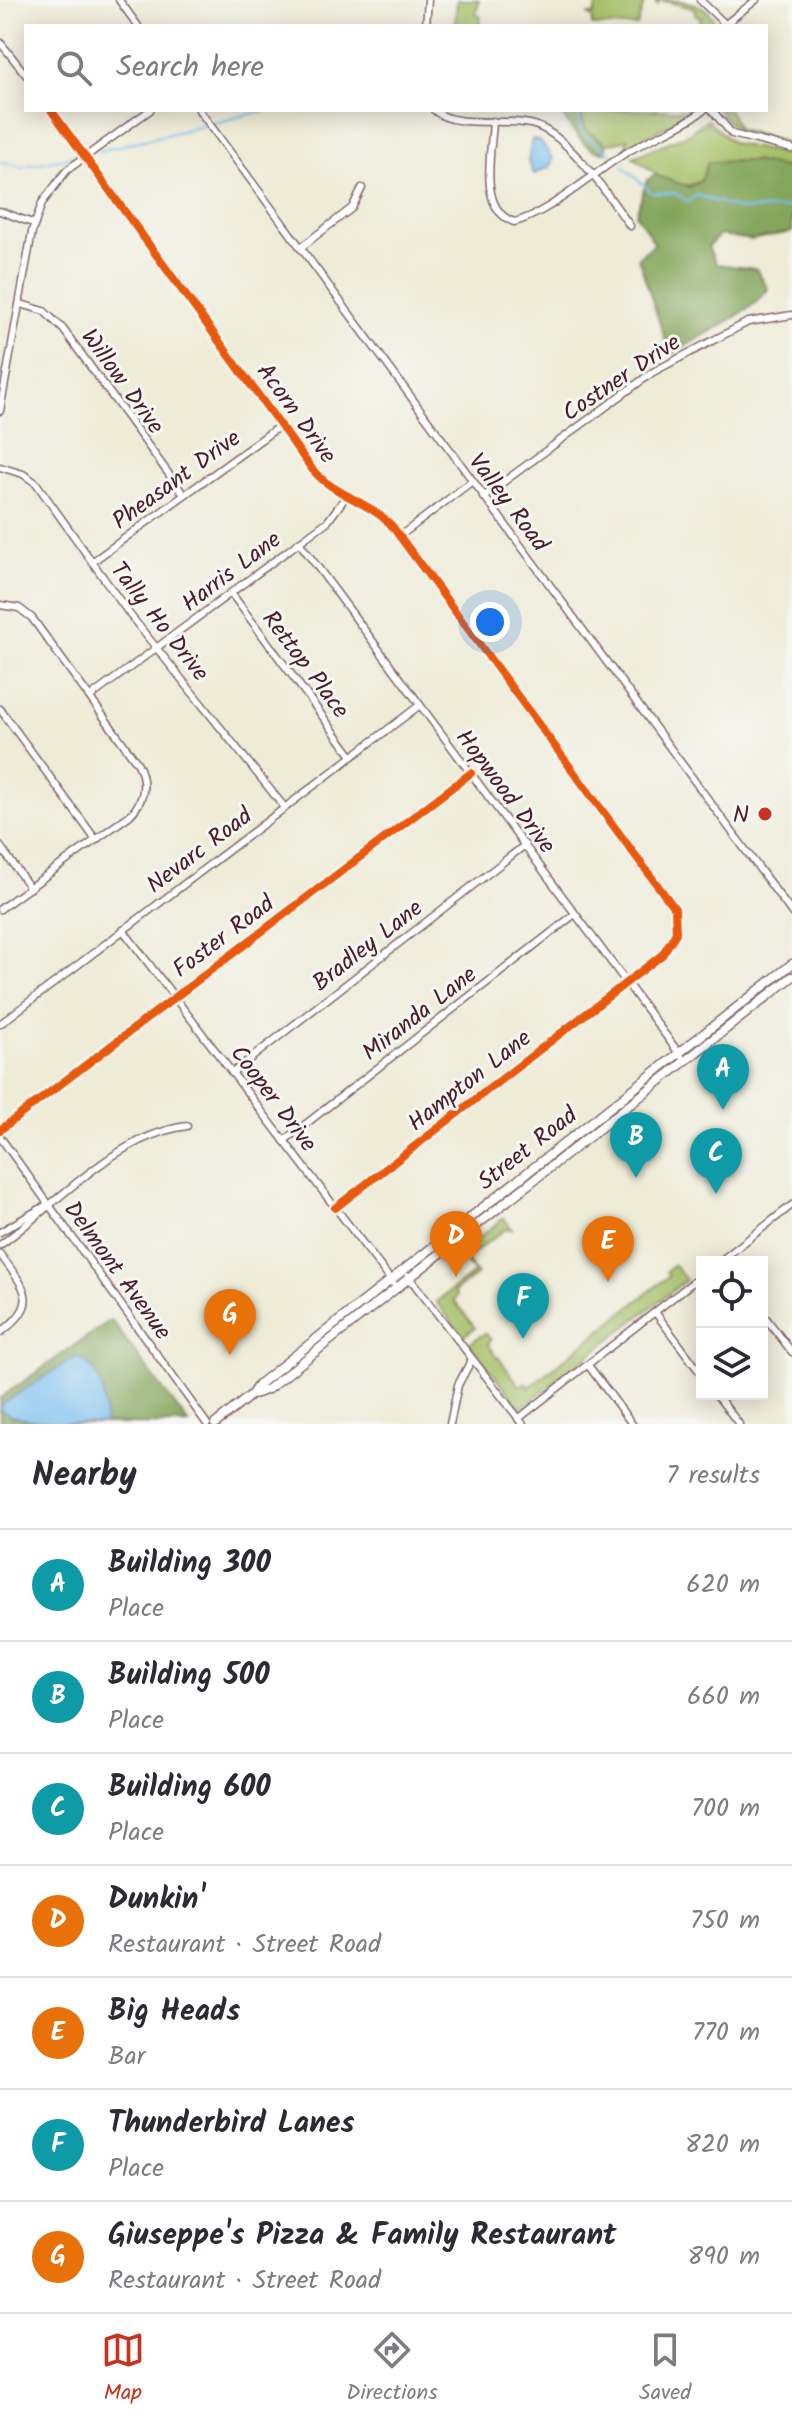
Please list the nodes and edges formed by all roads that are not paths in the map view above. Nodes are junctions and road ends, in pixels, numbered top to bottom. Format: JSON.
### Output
{"nodes":[{"id":1,"x":119,"y":0,"type":"edge"},
{"id":2,"x":428,"y":0,"type":"edge"},
{"id":3,"x":700,"y":0,"type":"edge"},
{"id":4,"x":756,"y":0,"type":"edge"},
{"id":5,"x":137,"y":24,"type":"edge"},
{"id":6,"x":426,"y":24,"type":"edge"},
{"id":7,"x":723,"y":24,"type":"edge"},
{"id":8,"x":725,"y":24,"type":"edge"},
{"id":9,"x":0,"y":42,"type":"edge"},
{"id":10,"x":24,"y":72,"type":"edge"},
{"id":11,"x":52,"y":112,"type":"edge"},
{"id":12,"x":147,"y":112,"type":"edge"},
{"id":13,"x":200,"y":112,"type":"edge"},
{"id":14,"x":438,"y":112,"type":"edge"},
{"id":15,"x":701,"y":112,"type":"edge"},
{"id":16,"x":714,"y":112,"type":"edge"},
{"id":17,"x":493,"y":121,"type":"junction"},
{"id":18,"x":792,"y":149,"type":"edge"},
{"id":19,"x":85,"y":156,"type":"junction"},
{"id":20,"x":592,"y":176,"type":"junction"},
{"id":21,"x":362,"y":188,"type":"dead end"},
{"id":22,"x":0,"y":211,"type":"edge"},
{"id":23,"x":35,"y":224,"type":"junction"},
{"id":24,"x":630,"y":226,"type":"dead end"},
{"id":25,"x":300,"y":248,"type":"junction"},
{"id":26,"x":21,"y":304,"type":"junction"},
{"id":27,"x":792,"y":315,"type":"edge"},
{"id":28,"x":2,"y":389,"type":"edge"},
{"id":29,"x":0,"y":411,"type":"edge"},
{"id":30,"x":281,"y":425,"type":"junction"},
{"id":31,"x":0,"y":467,"type":"edge"},
{"id":32,"x":471,"y":482,"type":"junction"},
{"id":33,"x":184,"y":495,"type":"junction"},
{"id":34,"x":347,"y":495,"type":"junction"},
{"id":35,"x":483,"y":497,"type":"junction"},
{"id":36,"x":400,"y":536,"type":"junction"},
{"id":37,"x":299,"y":542,"type":"junction"},
{"id":38,"x":92,"y":562,"type":"junction"},
{"id":39,"x":231,"y":593,"type":"junction"},
{"id":40,"x":0,"y":605,"type":"edge"},
{"id":41,"x":157,"y":648,"type":"junction"},
{"id":42,"x":90,"y":697,"type":"junction"},
{"id":43,"x":420,"y":705,"type":"junction"},
{"id":44,"x":0,"y":709,"type":"edge"},
{"id":45,"x":352,"y":756,"type":"junction"},
{"id":46,"x":471,"y":773,"type":"junction"},
{"id":47,"x":285,"y":808,"type":"junction"},
{"id":48,"x":96,"y":840,"type":"junction"},
{"id":49,"x":525,"y":845,"type":"junction"},
{"id":50,"x":0,"y":846,"type":"edge"},
{"id":51,"x":30,"y":888,"type":"junction"},
{"id":52,"x":0,"y":909,"type":"edge"},
{"id":53,"x":792,"y":913,"type":"edge"},
{"id":54,"x":575,"y":914,"type":"junction"},
{"id":55,"x":123,"y":930,"type":"junction"},
{"id":56,"x":792,"y":964,"type":"edge"},
{"id":57,"x":792,"y":977,"type":"edge"},
{"id":58,"x":626,"y":982,"type":"junction"},
{"id":59,"x":175,"y":998,"type":"junction"},
{"id":60,"x":0,"y":1024,"type":"edge"},
{"id":61,"x":682,"y":1057,"type":"junction"},
{"id":62,"x":232,"y":1073,"type":"junction"},
{"id":63,"x":187,"y":1126,"type":"dead end"},
{"id":64,"x":0,"y":1130,"type":"edge"},
{"id":65,"x":0,"y":1137,"type":"edge"},
{"id":66,"x":284,"y":1141,"type":"junction"},
{"id":67,"x":49,"y":1204,"type":"junction"},
{"id":68,"x":335,"y":1208,"type":"junction"},
{"id":69,"x":791,"y":1208,"type":"edge"},
{"id":70,"x":0,"y":1232,"type":"edge"},
{"id":71,"x":0,"y":1245,"type":"edge"},
{"id":72,"x":0,"y":1254,"type":"edge"},
{"id":73,"x":729,"y":1256,"type":"edge"},
{"id":74,"x":406,"y":1274,"type":"junction"},
{"id":75,"x":696,"y":1280,"type":"edge"},
{"id":76,"x":394,"y":1284,"type":"junction"},
{"id":77,"x":655,"y":1312,"type":"junction"},
{"id":78,"x":768,"y":1321,"type":"edge"},
{"id":79,"x":0,"y":1333,"type":"edge"},
{"id":80,"x":792,"y":1352,"type":"edge"},
{"id":81,"x":472,"y":1359,"type":"junction"},
{"id":82,"x":588,"y":1365,"type":"junction"},
{"id":83,"x":696,"y":1367,"type":"edge"},
{"id":84,"x":721,"y":1400,"type":"edge"},
{"id":85,"x":520,"y":1421,"type":"edge"},
{"id":86,"x":207,"y":1424,"type":"edge"},
{"id":87,"x":215,"y":1424,"type":"edge"},
{"id":88,"x":450,"y":1424,"type":"edge"},
{"id":89,"x":632,"y":1424,"type":"edge"},
{"id":90,"x":739,"y":1424,"type":"edge"}],
"edges":[{"from":1,"to":5,"type":"street"},
{"from":2,"to":6,"type":"street"},
{"from":3,"to":7,"type":"street"},
{"from":4,"to":8,"type":"street"},
{"from":9,"to":10,"type":"street"},
{"from":11,"to":19,"type":"street","name":"Acorn Drive"},
{"from":12,"to":19,"type":"street"},
{"from":13,"to":25,"type":"street","name":"Valley Road"},
{"from":14,"to":17,"type":"street"},
{"from":15,"to":20,"type":"street"},
{"from":16,"to":18,"type":"street"},
{"from":17,"to":20,"type":"street"},
{"from":17,"to":20,"type":"street"},
{"from":19,"to":23,"type":"street"},
{"from":19,"to":30,"type":"street","name":"Acorn Drive"},
{"from":20,"to":24,"type":"street"},
{"from":21,"to":25,"type":"street"},
{"from":22,"to":23,"type":"street"},
{"from":23,"to":26,"type":"street"},
{"from":25,"to":32,"type":"street","name":"Valley Road"},
{"from":26,"to":28,"type":"street"},
{"from":26,"to":33,"type":"street","name":"Willow Drive"},
{"from":27,"to":35,"type":"street","name":"Costner Drive"},
{"from":28,"to":29,"type":"street"},
{"from":30,"to":33,"type":"street","name":"Pheasant Drive"},
{"from":30,"to":34,"type":"street","name":"Acorn Drive"},
{"from":31,"to":38,"type":"street","name":"Tally Ho Drive"},
{"from":32,"to":35,"type":"street","name":"Valley Road"},
{"from":32,"to":36,"type":"street"},
{"from":33,"to":38,"type":"street","name":"Pheasant Drive"},
{"from":34,"to":36,"type":"street","name":"Acorn Drive"},
{"from":34,"to":37,"type":"street","name":"Harris Lane"},
{"from":35,"to":53,"type":"street","name":"Valley Road"},
{"from":36,"to":58,"type":"street","name":"Acorn Drive"},
{"from":37,"to":39,"type":"street","name":"Harris Lane"},
{"from":37,"to":43,"type":"street","name":"Hopwood Drive"},
{"from":38,"to":41,"type":"street","name":"Tally Ho Drive"},
{"from":39,"to":41,"type":"street","name":"Harris Lane"},
{"from":39,"to":45,"type":"street","name":"Rettop Place"},
{"from":40,"to":42,"type":"street"},
{"from":41,"to":42,"type":"street","name":"Harris Lane"},
{"from":41,"to":47,"type":"street","name":"Tally Ho Drive"},
{"from":42,"to":48,"type":"street"},
{"from":43,"to":45,"type":"street","name":"Nevarc Road"},
{"from":43,"to":46,"type":"street","name":"Hopwood Drive"},
{"from":44,"to":48,"type":"street"},
{"from":45,"to":47,"type":"street","name":"Nevarc Road"},
{"from":46,"to":49,"type":"street","name":"Hopwood Drive"},
{"from":46,"to":59,"type":"street","name":"Foster Road"},
{"from":47,"to":55,"type":"street","name":"Nevarc Road"},
{"from":48,"to":51,"type":"street"},
{"from":49,"to":54,"type":"street","name":"Hopwood Drive"},
{"from":49,"to":62,"type":"street","name":"Bradley Lane"},
{"from":50,"to":51,"type":"street"},
{"from":51,"to":52,"type":"street"},
{"from":54,"to":58,"type":"street","name":"Hopwood Drive"},
{"from":54,"to":66,"type":"street","name":"Miranda Lane"},
{"from":55,"to":59,"type":"street","name":"Cooper Drive"},
{"from":55,"to":60,"type":"street","name":"Nevarc Road"},
{"from":56,"to":61,"type":"main road","name":"Street Road"},
{"from":57,"to":61,"type":"main road","name":"Street Road"},
{"from":58,"to":61,"type":"street","name":"Hopwood Drive"},
{"from":58,"to":68,"type":"street","name":"Hampton Lane"},
{"from":59,"to":62,"type":"street","name":"Cooper Drive"},
{"from":59,"to":64,"type":"street","name":"Foster Road"},
{"from":61,"to":74,"type":"main road","name":"Street Road"},
{"from":62,"to":66,"type":"street","name":"Cooper Drive"},
{"from":63,"to":67,"type":"street"},
{"from":65,"to":67,"type":"street","name":"Delmont Avenue"},
{"from":66,"to":68,"type":"street","name":"Cooper Drive"},
{"from":67,"to":70,"type":"street"},
{"from":67,"to":71,"type":"street"},
{"from":67,"to":86,"type":"street","name":"Delmont Avenue"},
{"from":68,"to":76,"type":"street","name":"Cooper Drive"},
{"from":69,"to":73,"type":"street"},
{"from":72,"to":79,"type":"street"},
{"from":74,"to":76,"type":"main road","name":"Street Road"},
{"from":74,"to":81,"type":"street"},
{"from":75,"to":77,"type":"street"},
{"from":76,"to":87,"type":"main road","name":"Street Road"},
{"from":77,"to":82,"type":"street"},
{"from":77,"to":83,"type":"street"},
{"from":78,"to":80,"type":"street"},
{"from":81,"to":85,"type":"street"},
{"from":81,"to":88,"type":"street"},
{"from":82,"to":85,"type":"street"},
{"from":82,"to":89,"type":"street"},
{"from":84,"to":90,"type":"street"}]}
